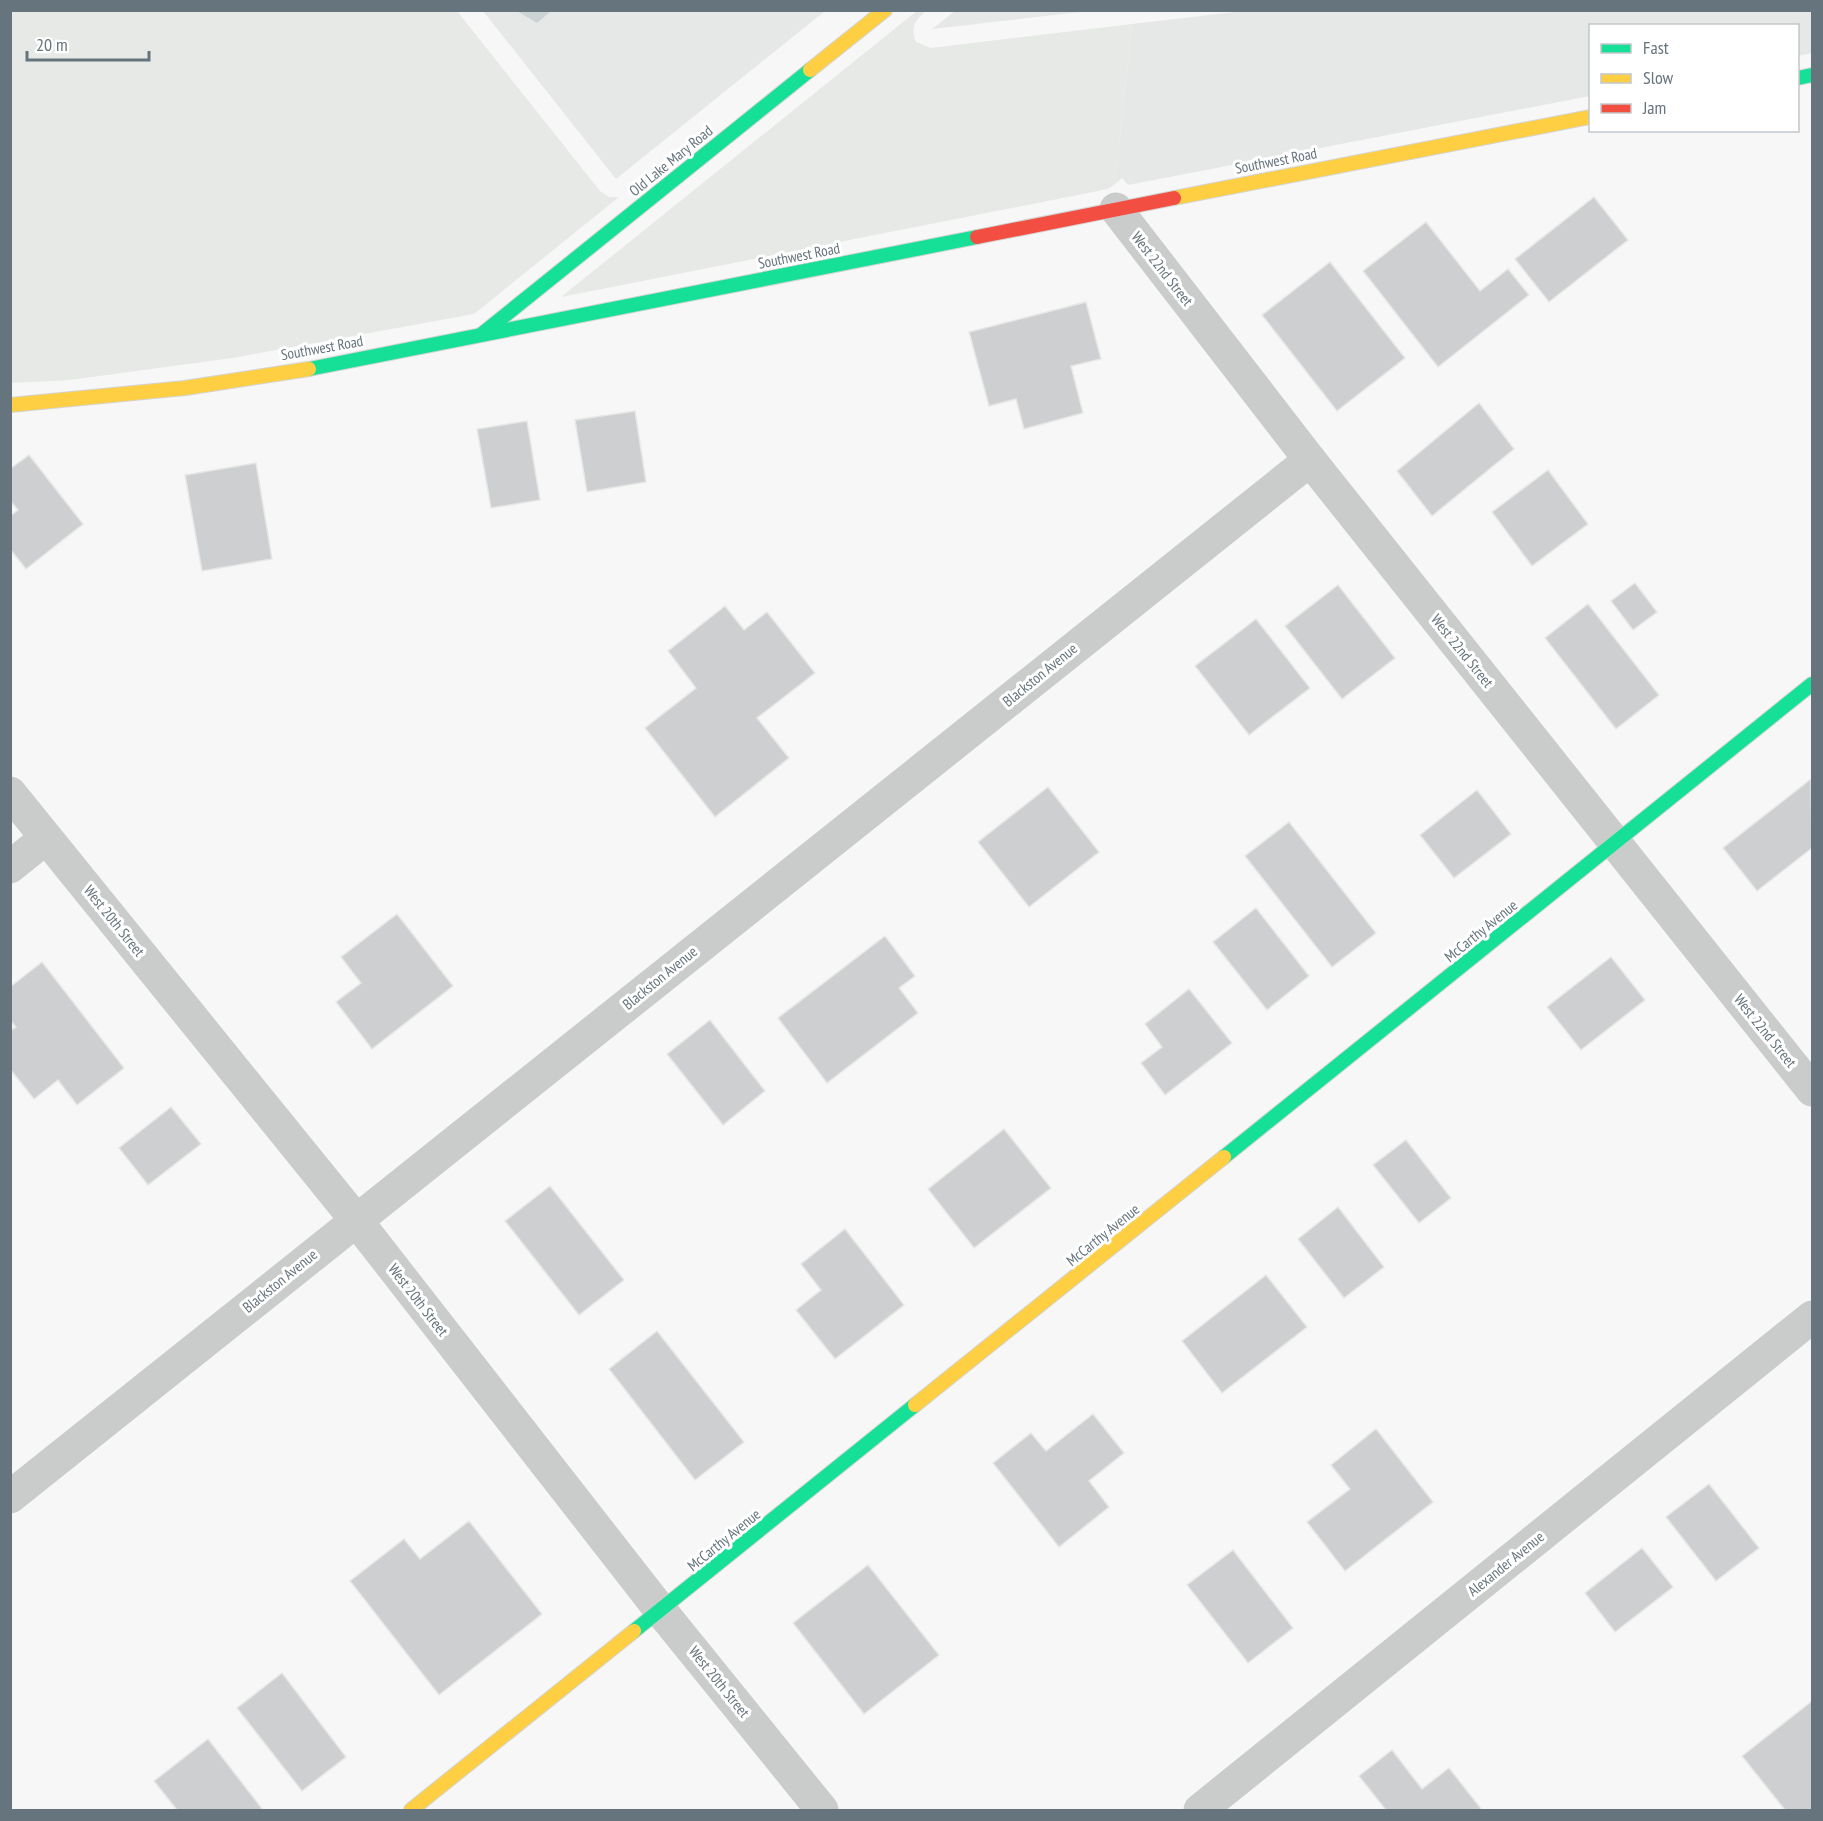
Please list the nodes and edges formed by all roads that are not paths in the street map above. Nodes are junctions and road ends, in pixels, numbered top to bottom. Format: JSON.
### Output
{"nodes":[{"id":1,"x":885,"y":10,"type":"edge"},
{"id":2,"x":1589,"y":117,"type":"edge"},
{"id":3,"x":1116,"y":209,"type":"junction"},
{"id":4,"x":478,"y":337,"type":"junction"},
{"id":5,"x":10,"y":405,"type":"edge"},
{"id":6,"x":1310,"y":460,"type":"junction"},
{"id":7,"x":1812,"y":684,"type":"edge"},
{"id":8,"x":10,"y":793,"type":"edge"},
{"id":9,"x":46,"y":838,"type":"junction"},
{"id":10,"x":1616,"y":844,"type":"junction"},
{"id":11,"x":10,"y":867,"type":"edge"},
{"id":12,"x":1812,"y":1090,"type":"edge"},
{"id":13,"x":356,"y":1220,"type":"junction"},
{"id":14,"x":1812,"y":1317,"type":"edge"},
{"id":15,"x":10,"y":1497,"type":"edge"},
{"id":16,"x":661,"y":1611,"type":"junction"},
{"id":17,"x":411,"y":1810,"type":"edge"},
{"id":18,"x":822,"y":1810,"type":"edge"},
{"id":19,"x":1200,"y":1810,"type":"edge"}],
"edges":[{"from":1,"to":4,"type":"street","name":"Old Lake Mary Road"},
{"from":2,"to":3,"type":"street","name":"Southwest Road"},
{"from":3,"to":4,"type":"street","name":"Southwest Road"},
{"from":3,"to":6,"type":"street","name":"West 22nd Street"},
{"from":4,"to":5,"type":"street","name":"Southwest Road"},
{"from":6,"to":10,"type":"street","name":"West 22nd Street"},
{"from":6,"to":13,"type":"street","name":"Blackston Avenue"},
{"from":7,"to":10,"type":"street","name":"McCarthy Avenue"},
{"from":8,"to":9,"type":"street","name":"West 20th Street"},
{"from":9,"to":11,"type":"street"},
{"from":9,"to":13,"type":"street","name":"West 20th Street"},
{"from":10,"to":12,"type":"street","name":"West 22nd Street"},
{"from":10,"to":16,"type":"street","name":"McCarthy Avenue"},
{"from":13,"to":15,"type":"street","name":"Blackston Avenue"},
{"from":13,"to":16,"type":"street","name":"West 20th Street"},
{"from":14,"to":19,"type":"street","name":"Alexander Avenue"},
{"from":16,"to":17,"type":"street","name":"McCarthy Avenue"},
{"from":16,"to":18,"type":"street","name":"West 20th Street"}]}
